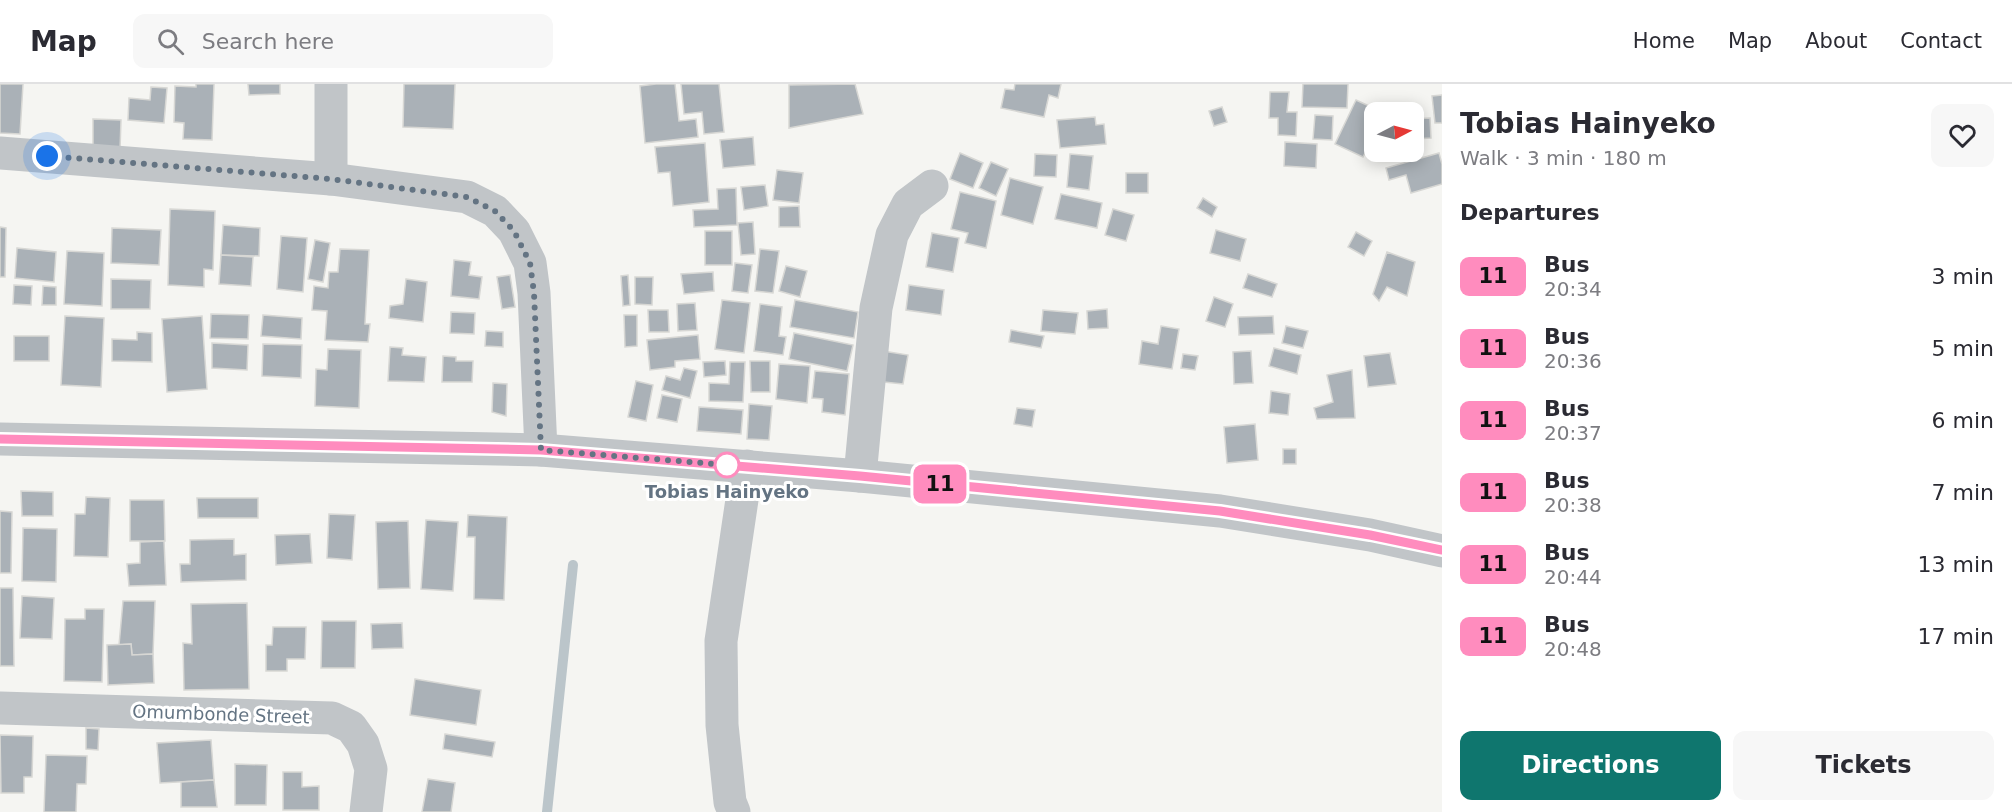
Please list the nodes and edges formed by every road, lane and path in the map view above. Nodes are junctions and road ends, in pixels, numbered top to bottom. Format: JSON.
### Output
{"nodes":[{"id":1,"x":331,"y":84,"type":"edge"},
{"id":2,"x":0,"y":153,"type":"edge"},
{"id":3,"x":331,"y":179,"type":"junction"},
{"id":4,"x":932,"y":186,"type":"dead end"},
{"id":5,"x":0,"y":439,"type":"edge"},
{"id":6,"x":541,"y":450,"type":"junction"},
{"id":7,"x":747,"y":466,"type":"junction"},
{"id":8,"x":860,"y":476,"type":"junction"},
{"id":9,"x":1442,"y":550,"type":"edge"},
{"id":10,"x":0,"y":708,"type":"edge"},
{"id":11,"x":366,"y":812,"type":"edge"},
{"id":12,"x":734,"y":812,"type":"edge"}],
"edges":[{"from":1,"to":3,"type":"street"},
{"from":2,"to":3,"type":"street"},
{"from":3,"to":6,"type":"street"},
{"from":4,"to":8,"type":"street"},
{"from":5,"to":6,"type":"street"},
{"from":6,"to":7,"type":"street"},
{"from":7,"to":8,"type":"street"},
{"from":7,"to":12,"type":"street"},
{"from":8,"to":9,"type":"street"},
{"from":10,"to":11,"type":"street","name":"Omumbonde Street"}]}
